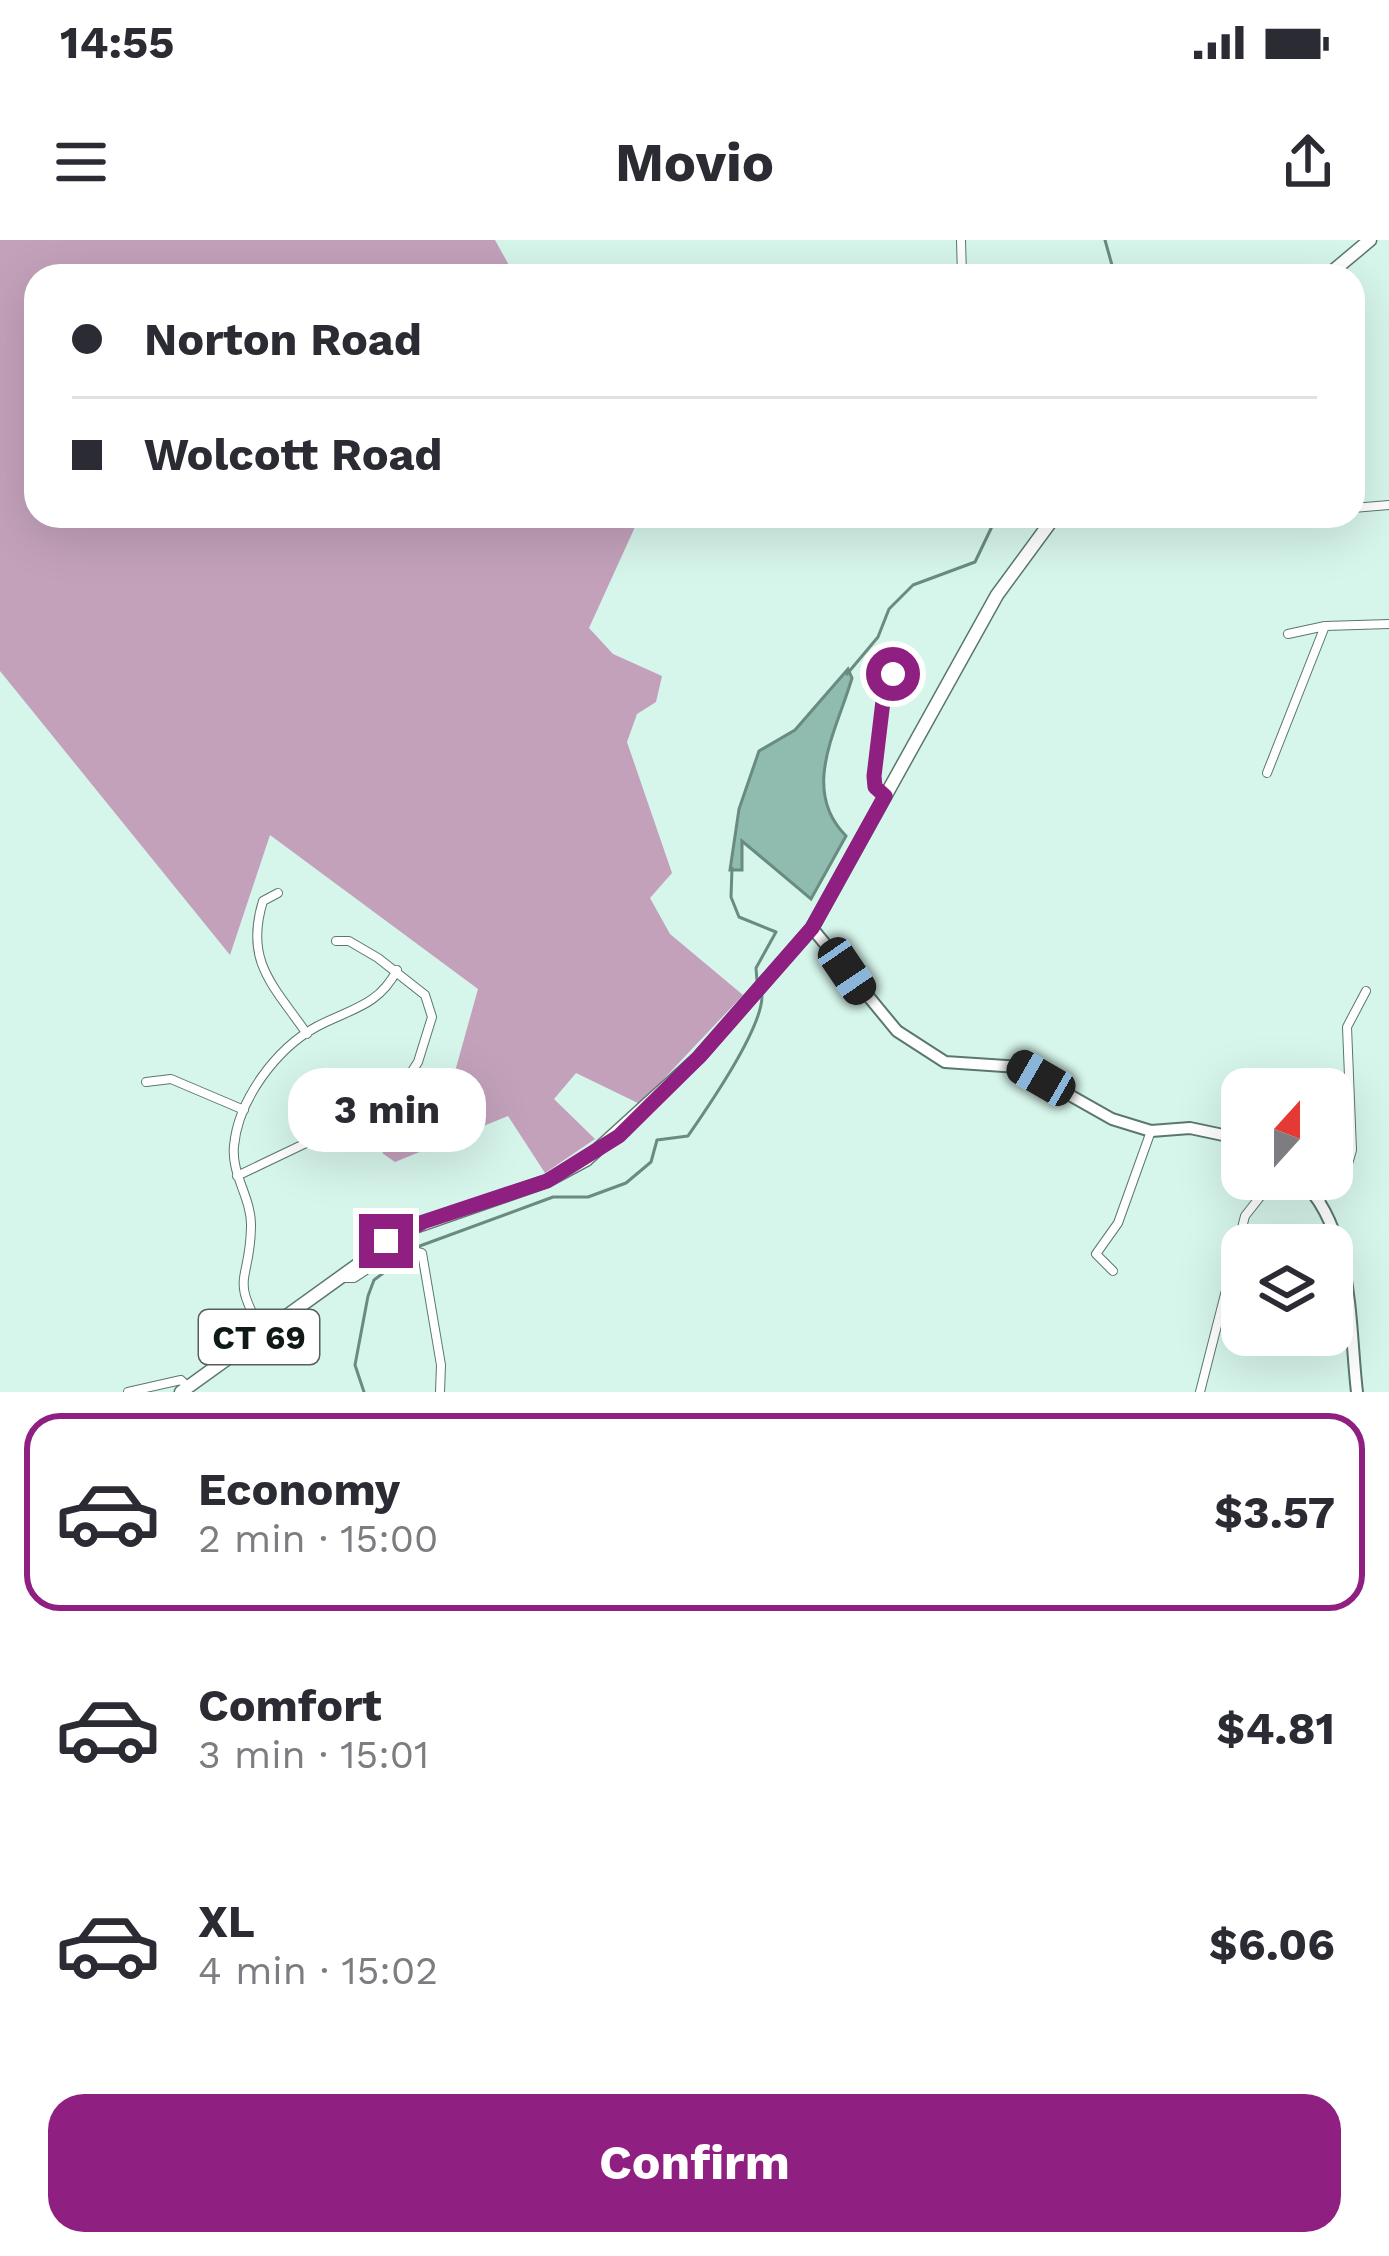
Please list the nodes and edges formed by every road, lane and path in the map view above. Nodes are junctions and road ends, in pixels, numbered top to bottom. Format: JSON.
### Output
{"nodes":[{"id":1,"x":1370,"y":240,"type":"edge"},
{"id":2,"x":1341,"y":264,"type":"edge"},
{"id":3,"x":1044,"y":528,"type":"edge"},
{"id":4,"x":1389,"y":624,"type":"edge"},
{"id":5,"x":1325,"y":626,"type":"junction"},
{"id":6,"x":1288,"y":634,"type":"dead end"},
{"id":7,"x":893,"y":674,"type":"dead end"},
{"id":8,"x":1267,"y":773,"type":"dead end"},
{"id":9,"x":885,"y":796,"type":"junction"},
{"id":10,"x":278,"y":892,"type":"dead end"},
{"id":11,"x":812,"y":928,"type":"junction"},
{"id":12,"x":336,"y":941,"type":"dead end"},
{"id":13,"x":398,"y":970,"type":"junction"},
{"id":14,"x":1366,"y":991,"type":"dead end"},
{"id":15,"x":307,"y":1034,"type":"junction"},
{"id":16,"x":146,"y":1082,"type":"dead end"},
{"id":17,"x":244,"y":1109,"type":"junction"},
{"id":18,"x":1151,"y":1131,"type":"junction"},
{"id":19,"x":1221,"y":1135,"type":"edge"},
{"id":20,"x":237,"y":1176,"type":"junction"},
{"id":21,"x":1258,"y":1200,"type":"edge"},
{"id":22,"x":1318,"y":1201,"type":"joint"},
{"id":23,"x":1113,"y":1271,"type":"dead end"},
{"id":24,"x":334,"y":1279,"type":"junction"},
{"id":25,"x":264,"y":1333,"type":"junction"},
{"id":26,"x":184,"y":1390,"type":"edge"},
{"id":27,"x":128,"y":1392,"type":"edge"},
{"id":28,"x":440,"y":1392,"type":"edge"},
{"id":29,"x":1200,"y":1392,"type":"edge"},
{"id":30,"x":1358,"y":1392,"type":"edge"}],
"edges":[{"from":1,"to":2,"type":"main road"},
{"from":3,"to":9,"type":"main road","number":"CT 69"},
{"from":4,"to":5,"type":"street"},
{"from":5,"to":6,"type":"street"},
{"from":5,"to":8,"type":"street"},
{"from":7,"to":9,"type":"street"},
{"from":9,"to":11,"type":"main road","number":"CT 69"},
{"from":10,"to":15,"type":"street"},
{"from":11,"to":18,"type":"street"},
{"from":11,"to":24,"type":"main road","number":"CT 69"},
{"from":12,"to":13,"type":"street"},
{"from":13,"to":15,"type":"street"},
{"from":13,"to":20,"type":"street"},
{"from":14,"to":22,"type":"street"},
{"from":15,"to":17,"type":"street"},
{"from":16,"to":17,"type":"street"},
{"from":17,"to":20,"type":"street"},
{"from":18,"to":19,"type":"street"},
{"from":18,"to":23,"type":"street"},
{"from":20,"to":25,"type":"street"},
{"from":21,"to":29,"type":"street"},
{"from":22,"to":30,"type":"street"},
{"from":24,"to":25,"type":"main road","number":"CT 69"},
{"from":24,"to":28,"type":"street"},
{"from":25,"to":26,"type":"main road","number":"CT 69"},
{"from":26,"to":27,"type":"street"}]}
